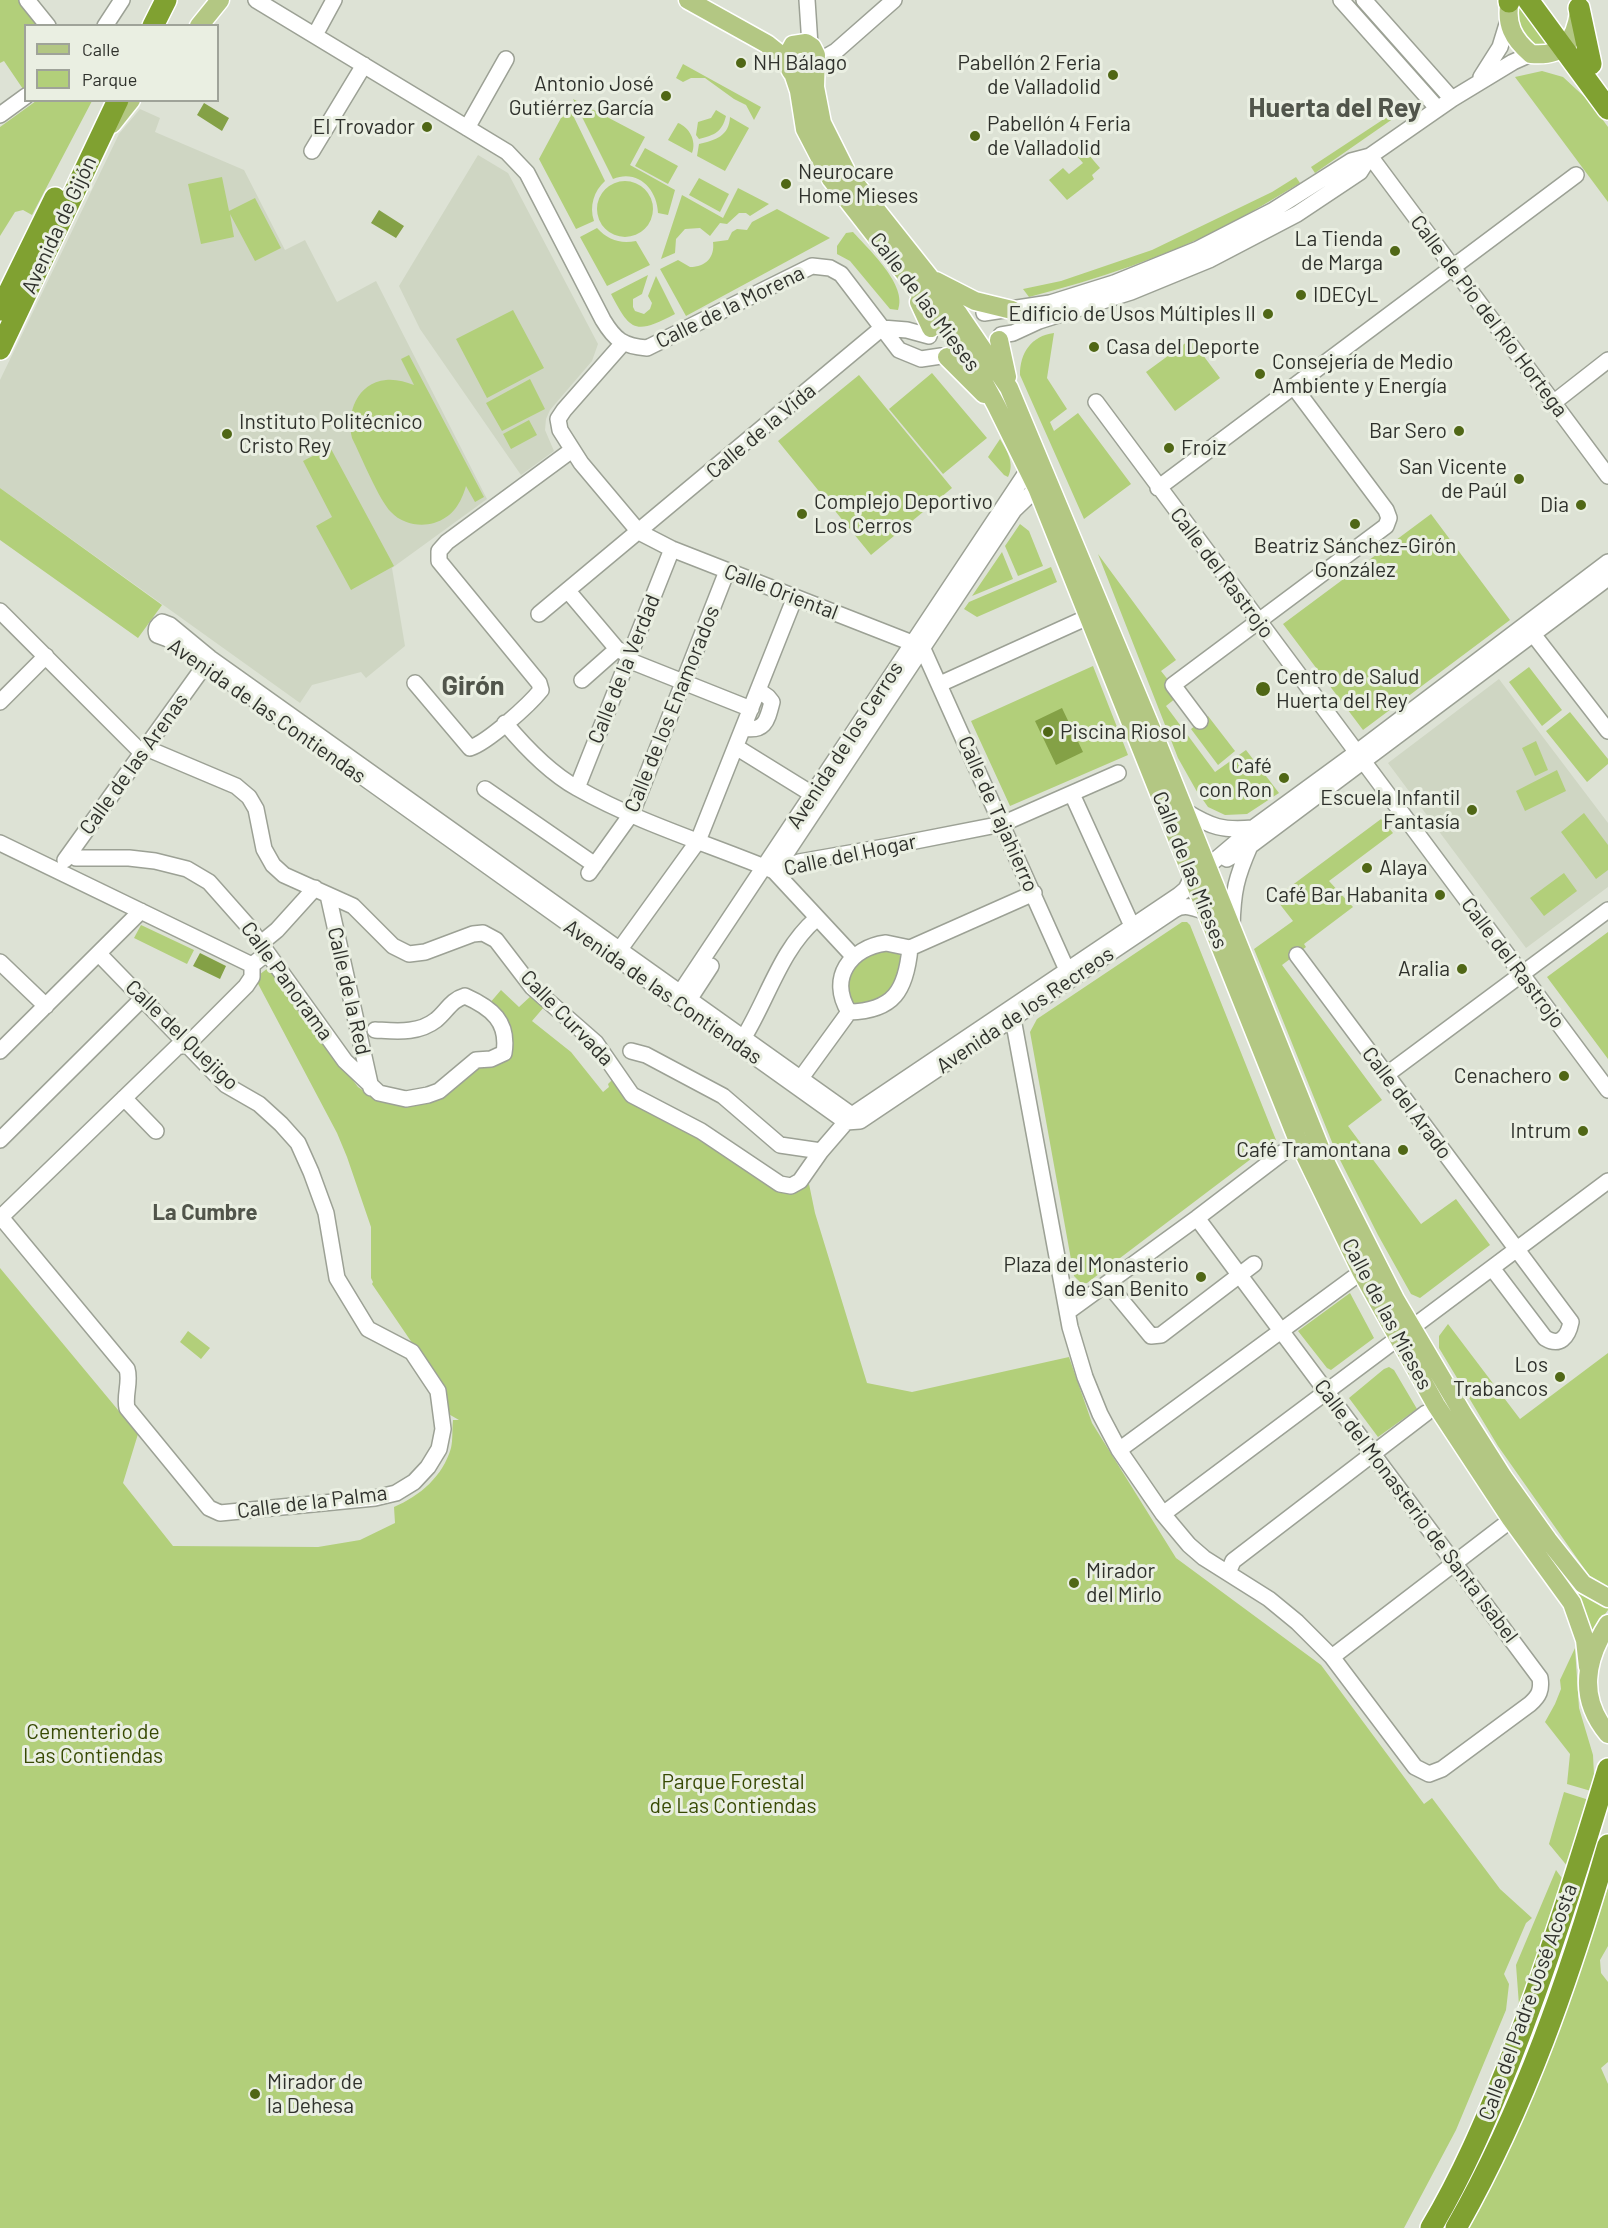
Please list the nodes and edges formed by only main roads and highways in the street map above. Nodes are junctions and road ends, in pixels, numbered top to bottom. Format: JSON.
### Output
{"nodes":[{"id":1,"x":152,"y":0,"type":"edge"},
{"id":2,"x":166,"y":0,"type":"edge"},
{"id":3,"x":688,"y":0,"type":"edge"},
{"id":4,"x":1542,"y":0,"type":"edge"},
{"id":5,"x":218,"y":1,"type":"edge"},
{"id":6,"x":1579,"y":4,"type":"edge"},
{"id":7,"x":1513,"y":5,"type":"edge"},
{"id":8,"x":141,"y":24,"type":"edge"},
{"id":9,"x":154,"y":24,"type":"edge"},
{"id":10,"x":201,"y":24,"type":"edge"},
{"id":11,"x":1567,"y":44,"type":"junction"},
{"id":12,"x":801,"y":59,"type":"junction"},
{"id":13,"x":1591,"y":64,"type":"junction"},
{"id":14,"x":1608,"y":88,"type":"edge"},
{"id":15,"x":102,"y":102,"type":"edge"},
{"id":16,"x":117,"y":102,"type":"edge"},
{"id":17,"x":129,"y":102,"type":"edge"},
{"id":18,"x":1608,"y":109,"type":"edge"},
{"id":19,"x":99,"y":140,"type":"junction"},
{"id":20,"x":932,"y":279,"type":"junction"},
{"id":21,"x":0,"y":310,"type":"edge"},
{"id":22,"x":1012,"y":310,"type":"road end"},
{"id":23,"x":940,"y":324,"type":"junction"},
{"id":24,"x":988,"y":345,"type":"junction"},
{"id":25,"x":0,"y":349,"type":"edge"},
{"id":26,"x":944,"y":356,"type":"road end"},
{"id":27,"x":996,"y":405,"type":"junction"},
{"id":28,"x":1036,"y":469,"type":"junction"},
{"id":29,"x":1037,"y":488,"type":"junction"},
{"id":30,"x":1095,"y":612,"type":"junction"},
{"id":31,"x":1200,"y":872,"type":"junction"},
{"id":32,"x":1302,"y":1106,"type":"junction"},
{"id":33,"x":1298,"y":1141,"type":"junction"},
{"id":34,"x":1327,"y":1165,"type":"junction"},
{"id":35,"x":1406,"y":1334,"type":"junction"},
{"id":36,"x":1608,"y":1598,"type":"edge"},
{"id":37,"x":1608,"y":1623,"type":"edge"},
{"id":38,"x":1588,"y":1667,"type":"junction"},
{"id":39,"x":1608,"y":1734,"type":"edge"},
{"id":40,"x":1608,"y":1769,"type":"edge"},
{"id":41,"x":1608,"y":1845,"type":"edge"},
{"id":42,"x":1431,"y":2228,"type":"edge"},
{"id":43,"x":1456,"y":2228,"type":"edge"}],
"edges":[{"from":1,"to":8,"type":"highway"},
{"from":2,"to":9,"type":"highway"},
{"from":3,"to":12,"type":"main road"},
{"from":4,"to":11,"type":"highway"},
{"from":5,"to":10,"type":"main road"},
{"from":6,"to":11,"type":"main road"},
{"from":6,"to":13,"type":"highway"},
{"from":7,"to":11,"type":"highway"},
{"from":7,"to":11,"type":"main road"},
{"from":11,"to":13,"type":"highway"},
{"from":11,"to":18,"type":"highway"},
{"from":12,"to":20,"type":"main road","name":"Calle de las Mieses"},
{"from":12,"to":23,"type":"main road","name":"Calle de las Mieses"},
{"from":13,"to":14,"type":"highway"},
{"from":15,"to":21,"type":"highway","name":"Avenida de Gijón"},
{"from":16,"to":19,"type":"highway","name":"Avenida de Gijón"},
{"from":17,"to":19,"type":"main road"},
{"from":19,"to":25,"type":"highway","name":"Avenida de Gijón"},
{"from":20,"to":22,"type":"main road"},
{"from":20,"to":23,"type":"main road","name":"Calle de las Mieses"},
{"from":23,"to":24,"type":"main road","name":"Calle de las Mieses"},
{"from":24,"to":27,"type":"main road","name":"Calle de las Mieses"},
{"from":24,"to":28,"type":"main road","name":"Calle de las Mieses"},
{"from":26,"to":27,"type":"main road"},
{"from":27,"to":28,"type":"main road","name":"Calle de las Mieses"},
{"from":28,"to":29,"type":"main road"},
{"from":28,"to":30,"type":"main road","name":"Calle de las Mieses"},
{"from":29,"to":30,"type":"main road","name":"Calle de las Mieses"},
{"from":29,"to":30,"type":"main road"},
{"from":30,"to":31,"type":"main road","name":"Calle de las Mieses"},
{"from":30,"to":31,"type":"main road","name":"Calle de las Mieses"},
{"from":31,"to":32,"type":"main road","name":"Calle de las Mieses"},
{"from":31,"to":33,"type":"main road","name":"Calle de las Mieses"},
{"from":32,"to":33,"type":"main road"},
{"from":32,"to":34,"type":"main road","name":"Calle de las Mieses"},
{"from":33,"to":34,"type":"main road"},
{"from":33,"to":35,"type":"main road","name":"Calle de las Mieses"},
{"from":34,"to":35,"type":"main road","name":"Calle de las Mieses"},
{"from":35,"to":36,"type":"main road","name":"Calle de las Mieses"},
{"from":35,"to":38,"type":"main road"},
{"from":37,"to":38,"type":"main road"},
{"from":38,"to":39,"type":"main road"},
{"from":40,"to":42,"type":"highway","name":"Calle del Padre José Acosta"},
{"from":41,"to":43,"type":"highway","name":"Calle del Padre José Acosta"}]}
